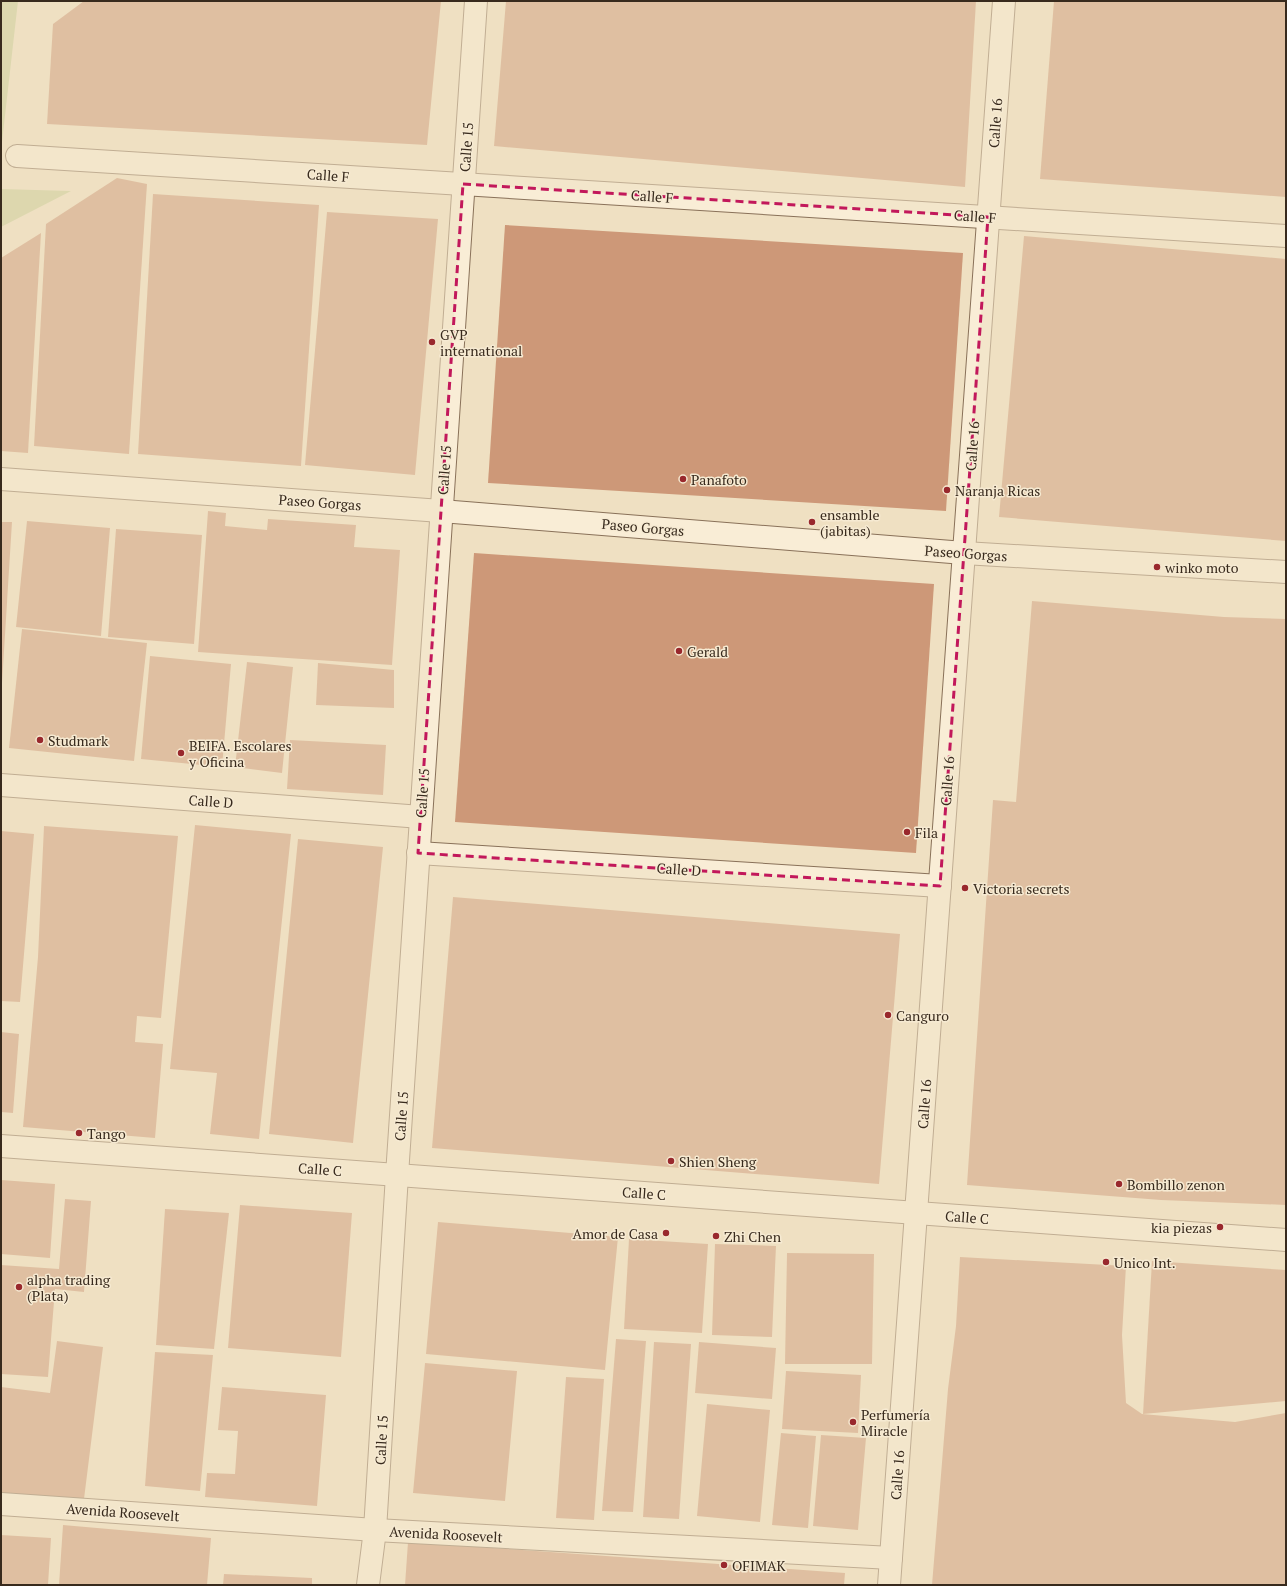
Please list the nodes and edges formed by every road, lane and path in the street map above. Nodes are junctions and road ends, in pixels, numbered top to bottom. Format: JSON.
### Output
{"nodes":[{"id":1,"x":476,"y":1,"type":"edge"},
{"id":2,"x":1004,"y":1,"type":"edge"},
{"id":3,"x":18,"y":156,"type":"dead end"},
{"id":4,"x":464,"y":184,"type":"junction"},
{"id":5,"x":988,"y":217,"type":"junction"},
{"id":6,"x":1286,"y":236,"type":"edge"},
{"id":7,"x":1,"y":480,"type":"edge"},
{"id":8,"x":442,"y":511,"type":"junction"},
{"id":9,"x":964,"y":553,"type":"junction"},
{"id":10,"x":1286,"y":572,"type":"edge"},
{"id":11,"x":1,"y":785,"type":"edge"},
{"id":12,"x":421,"y":817,"type":"junction"},
{"id":13,"x":418,"y":852,"type":"junction"},
{"id":14,"x":940,"y":886,"type":"junction"},
{"id":15,"x":1,"y":1146,"type":"edge"},
{"id":16,"x":397,"y":1175,"type":"junction"},
{"id":17,"x":916,"y":1213,"type":"junction"},
{"id":18,"x":1286,"y":1240,"type":"edge"},
{"id":19,"x":1,"y":1504,"type":"edge"},
{"id":20,"x":375,"y":1530,"type":"junction"},
{"id":21,"x":891,"y":1558,"type":"junction"},
{"id":22,"x":368,"y":1585,"type":"edge"},
{"id":23,"x":889,"y":1585,"type":"edge"}],
"edges":[{"from":1,"to":4,"type":"street","name":"Calle 15"},
{"from":2,"to":5,"type":"street","name":"Calle 16"},
{"from":3,"to":4,"type":"street","name":"Calle F"},
{"from":4,"to":5,"type":"street","name":"Calle F"},
{"from":4,"to":8,"type":"street","name":"Calle 15"},
{"from":5,"to":6,"type":"street","name":"Calle F"},
{"from":5,"to":9,"type":"street","name":"Calle 16"},
{"from":7,"to":8,"type":"street","name":"Paseo Gorgas"},
{"from":8,"to":9,"type":"street","name":"Paseo Gorgas"},
{"from":8,"to":12,"type":"street","name":"Calle 15"},
{"from":9,"to":10,"type":"street","name":"Paseo Gorgas"},
{"from":9,"to":14,"type":"street","name":"Calle 16"},
{"from":11,"to":12,"type":"street","name":"Calle D"},
{"from":12,"to":13,"type":"street","name":"Calle 15"},
{"from":13,"to":14,"type":"street","name":"Calle D"},
{"from":13,"to":16,"type":"street","name":"Calle 15"},
{"from":14,"to":17,"type":"street","name":"Calle 16"},
{"from":15,"to":16,"type":"street","name":"Calle C"},
{"from":16,"to":17,"type":"street","name":"Calle C"},
{"from":16,"to":20,"type":"street","name":"Calle 15"},
{"from":17,"to":18,"type":"street","name":"Calle C"},
{"from":17,"to":21,"type":"street","name":"Calle 16"},
{"from":19,"to":20,"type":"street","name":"Avenida Roosevelt"},
{"from":20,"to":21,"type":"street","name":"Avenida Roosevelt"},
{"from":20,"to":22,"type":"street","name":"Calle 15"},
{"from":21,"to":23,"type":"street","name":"Calle 16"}]}
